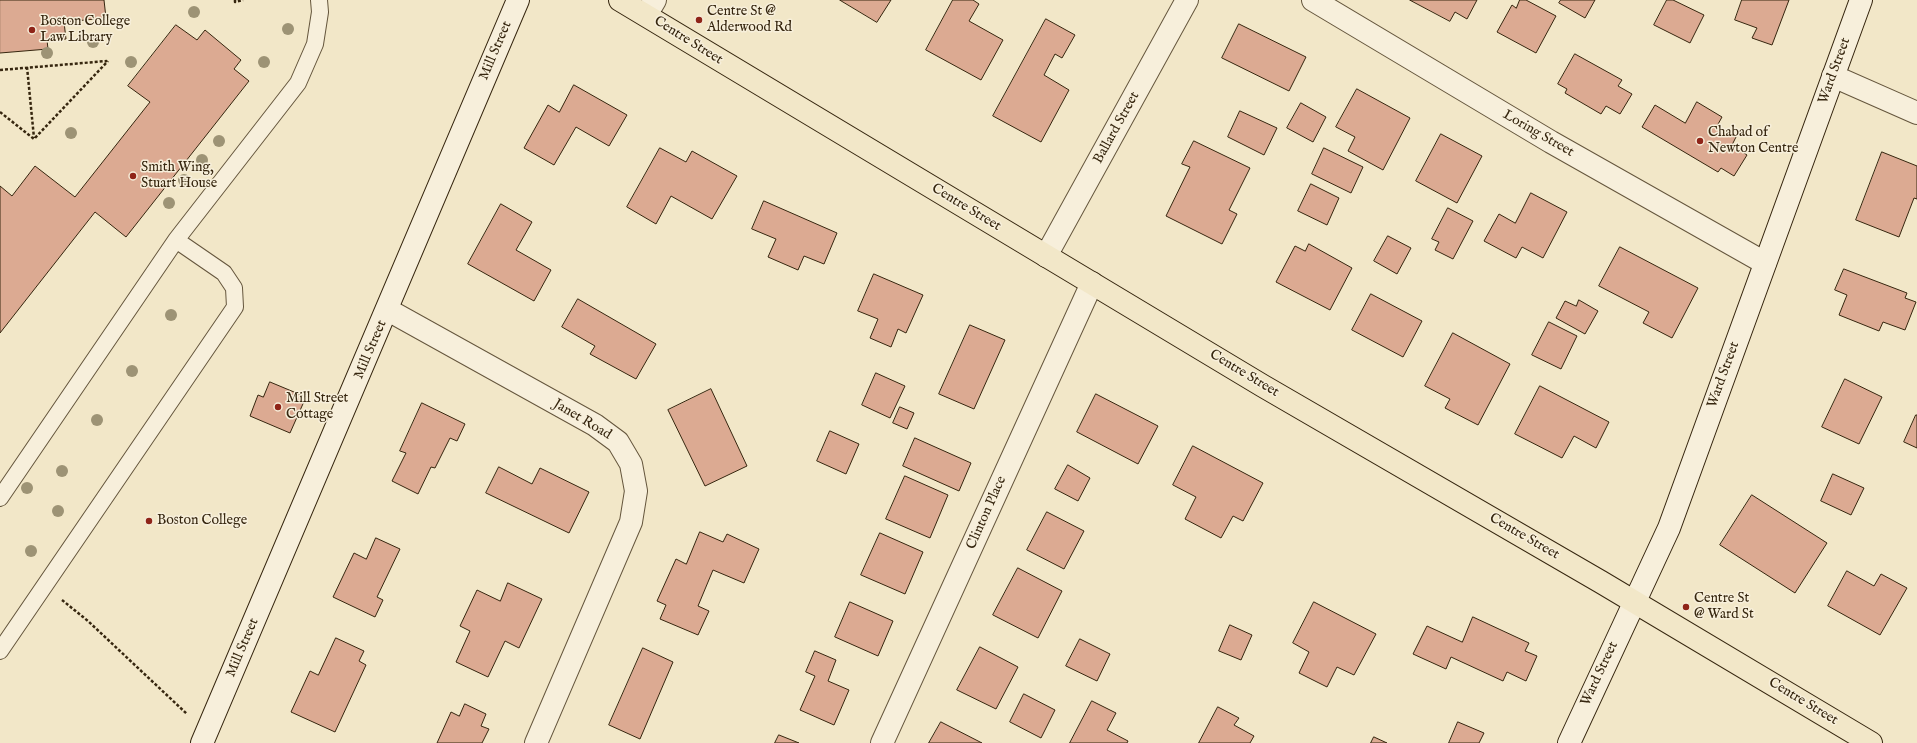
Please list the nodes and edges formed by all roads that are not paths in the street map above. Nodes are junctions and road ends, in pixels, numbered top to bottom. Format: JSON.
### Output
{"nodes":[{"id":1,"x":319,"y":0,"type":"edge"},
{"id":2,"x":518,"y":0,"type":"edge"},
{"id":3,"x":620,"y":0,"type":"edge"},
{"id":4,"x":1187,"y":0,"type":"edge"},
{"id":5,"x":1313,"y":0,"type":"edge"},
{"id":6,"x":1861,"y":0,"type":"edge"},
{"id":7,"x":651,"y":7,"type":"edge"},
{"id":8,"x":1833,"y":76,"type":"junction"},
{"id":9,"x":1917,"y":113,"type":"edge"},
{"id":10,"x":176,"y":240,"type":"junction"},
{"id":11,"x":1046,"y":256,"type":"junction"},
{"id":12,"x":1765,"y":263,"type":"junction"},
{"id":13,"x":1092,"y":283,"type":"junction"},
{"id":14,"x":388,"y":310,"type":"junction"},
{"id":15,"x":0,"y":498,"type":"edge"},
{"id":16,"x":1634,"y":602,"type":"junction"},
{"id":17,"x":0,"y":651,"type":"edge"},
{"id":18,"x":204,"y":738,"type":"edge"},
{"id":19,"x":536,"y":743,"type":"edge"},
{"id":20,"x":882,"y":743,"type":"edge"},
{"id":21,"x":1569,"y":743,"type":"edge"},
{"id":22,"x":1871,"y":743,"type":"edge"}],
"edges":[{"from":1,"to":10,"type":"lane"},
{"from":2,"to":14,"type":"street","name":"Mill Street"},
{"from":3,"to":7,"type":"main road","name":"Centre Street"},
{"from":4,"to":11,"type":"street","name":"Ballard Street"},
{"from":5,"to":12,"type":"street","name":"Loring Street"},
{"from":6,"to":8,"type":"street","name":"Ward Street"},
{"from":7,"to":11,"type":"main road","name":"Centre Street"},
{"from":8,"to":9,"type":"street"},
{"from":8,"to":12,"type":"street","name":"Ward Street"},
{"from":10,"to":15,"type":"lane"},
{"from":10,"to":17,"type":"lane"},
{"from":11,"to":13,"type":"main road","name":"Centre Street"},
{"from":12,"to":16,"type":"street","name":"Ward Street"},
{"from":13,"to":16,"type":"main road","name":"Centre Street"},
{"from":13,"to":20,"type":"street","name":"Clinton Place"},
{"from":14,"to":18,"type":"street","name":"Mill Street"},
{"from":14,"to":19,"type":"street","name":"Janet Road"},
{"from":16,"to":21,"type":"street","name":"Ward Street"},
{"from":16,"to":22,"type":"main road","name":"Centre Street"}]}
